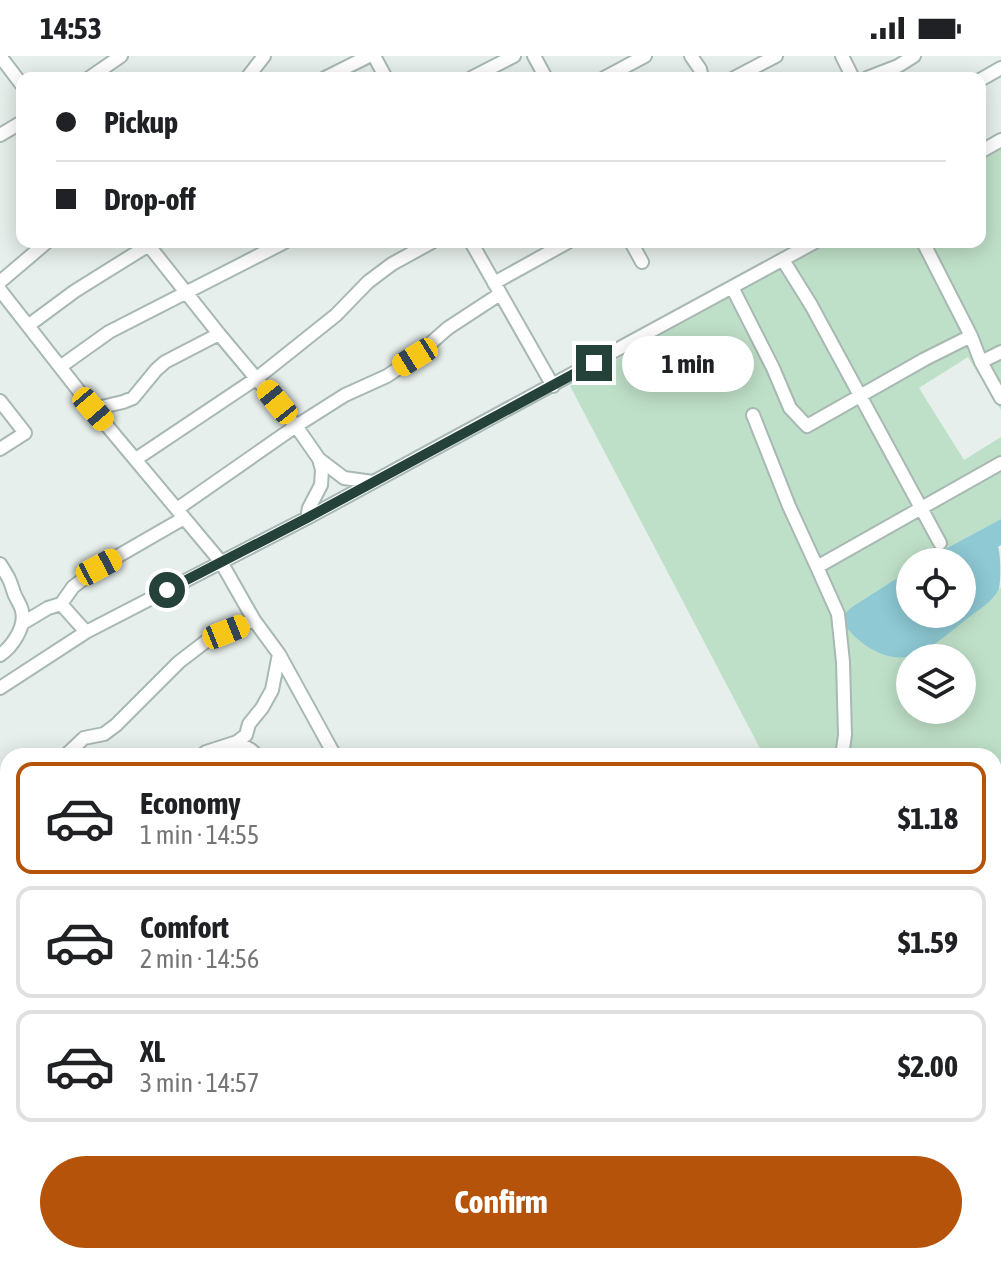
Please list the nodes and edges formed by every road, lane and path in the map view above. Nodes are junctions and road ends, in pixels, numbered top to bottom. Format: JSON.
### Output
{"nodes":[{"id":1,"x":121,"y":56,"type":"edge"},
{"id":2,"x":264,"y":56,"type":"edge"},
{"id":3,"x":372,"y":56,"type":"edge"},
{"id":4,"x":514,"y":56,"type":"edge"},
{"id":5,"x":645,"y":56,"type":"edge"},
{"id":6,"x":776,"y":56,"type":"edge"},
{"id":7,"x":914,"y":56,"type":"edge"},
{"id":8,"x":98,"y":72,"type":"edge"},
{"id":9,"x":252,"y":72,"type":"edge"},
{"id":10,"x":338,"y":72,"type":"edge"},
{"id":11,"x":483,"y":72,"type":"edge"},
{"id":12,"x":615,"y":72,"type":"edge"},
{"id":13,"x":745,"y":72,"type":"edge"},
{"id":14,"x":882,"y":72,"type":"edge"},
{"id":15,"x":40,"y":248,"type":"edge"},
{"id":16,"x":141,"y":248,"type":"edge"},
{"id":17,"x":153,"y":248,"type":"edge"},
{"id":18,"x":273,"y":248,"type":"edge"},
{"id":19,"x":421,"y":248,"type":"edge"},
{"id":20,"x":474,"y":248,"type":"edge"},
{"id":21,"x":559,"y":248,"type":"edge"},
{"id":22,"x":634,"y":248,"type":"edge"},
{"id":23,"x":792,"y":248,"type":"edge"},
{"id":24,"x":926,"y":248,"type":"edge"},
{"id":25,"x":783,"y":260,"type":"junction"},
{"id":26,"x":642,"y":262,"type":"dead end"},
{"id":27,"x":0,"y":282,"type":"edge"},
{"id":28,"x":732,"y":287,"type":"junction"},
{"id":29,"x":497,"y":289,"type":"junction"},
{"id":30,"x":0,"y":290,"type":"edge"},
{"id":31,"x":186,"y":292,"type":"junction"},
{"id":32,"x":29,"y":325,"type":"junction"},
{"id":33,"x":219,"y":334,"type":"junction"},
{"id":34,"x":971,"y":336,"type":"junction"},
{"id":35,"x":1001,"y":352,"type":"edge"},
{"id":36,"x":981,"y":362,"type":"junction"},
{"id":37,"x":60,"y":367,"type":"junction"},
{"id":38,"x":257,"y":378,"type":"junction"},
{"id":39,"x":553,"y":386,"type":"junction"},
{"id":40,"x":859,"y":397,"type":"junction"},
{"id":41,"x":1001,"y":398,"type":"edge"},
{"id":42,"x":0,"y":401,"type":"edge"},
{"id":43,"x":93,"y":409,"type":"junction"},
{"id":44,"x":753,"y":415,"type":"dead end"},
{"id":45,"x":296,"y":426,"type":"junction"},
{"id":46,"x":0,"y":449,"type":"edge"},
{"id":47,"x":136,"y":459,"type":"junction"},
{"id":48,"x":319,"y":459,"type":"junction"},
{"id":49,"x":1001,"y":463,"type":"edge"},
{"id":50,"x":373,"y":483,"type":"junction"},
{"id":51,"x":922,"y":509,"type":"junction"},
{"id":52,"x":180,"y":513,"type":"junction"},
{"id":53,"x":307,"y":518,"type":"junction"},
{"id":54,"x":940,"y":543,"type":"dead end"},
{"id":55,"x":221,"y":562,"type":"junction"},
{"id":56,"x":0,"y":564,"type":"edge"},
{"id":57,"x":817,"y":567,"type":"junction"},
{"id":58,"x":15,"y":595,"type":"junction"},
{"id":59,"x":1,"y":601,"type":"edge"},
{"id":60,"x":61,"y":604,"type":"junction"},
{"id":61,"x":254,"y":620,"type":"junction"},
{"id":62,"x":23,"y":623,"type":"junction"},
{"id":63,"x":86,"y":632,"type":"junction"},
{"id":64,"x":279,"y":654,"type":"junction"},
{"id":65,"x":0,"y":655,"type":"edge"},
{"id":66,"x":0,"y":688,"type":"edge"},
{"id":67,"x":237,"y":742,"type":"junction"},
{"id":68,"x":73,"y":748,"type":"edge"},
{"id":69,"x":217,"y":748,"type":"edge"},
{"id":70,"x":246,"y":748,"type":"edge"},
{"id":71,"x":331,"y":748,"type":"edge"},
{"id":72,"x":843,"y":748,"type":"edge"}],
"edges":[{"from":1,"to":8,"type":"street"},
{"from":2,"to":9,"type":"street"},
{"from":3,"to":10,"type":"street"},
{"from":4,"to":11,"type":"street"},
{"from":5,"to":12,"type":"street"},
{"from":6,"to":13,"type":"street"},
{"from":7,"to":14,"type":"street"},
{"from":15,"to":27,"type":"street"},
{"from":16,"to":32,"type":"street"},
{"from":17,"to":31,"type":"street"},
{"from":18,"to":31,"type":"street"},
{"from":19,"to":38,"type":"street"},
{"from":20,"to":29,"type":"street"},
{"from":21,"to":29,"type":"street"},
{"from":22,"to":26,"type":"street"},
{"from":23,"to":25,"type":"street"},
{"from":24,"to":34,"type":"street"},
{"from":25,"to":28,"type":"street"},
{"from":25,"to":40,"type":"street"},
{"from":28,"to":39,"type":"street"},
{"from":28,"to":40,"type":"street"},
{"from":29,"to":39,"type":"street"},
{"from":29,"to":45,"type":"street"},
{"from":30,"to":32,"type":"street"},
{"from":31,"to":33,"type":"street"},
{"from":31,"to":37,"type":"street"},
{"from":32,"to":37,"type":"street"},
{"from":33,"to":38,"type":"street"},
{"from":33,"to":43,"type":"street"},
{"from":34,"to":36,"type":"street"},
{"from":34,"to":40,"type":"street"},
{"from":35,"to":36,"type":"street"},
{"from":36,"to":41,"type":"street"},
{"from":37,"to":43,"type":"street"},
{"from":38,"to":45,"type":"street"},
{"from":38,"to":47,"type":"street"},
{"from":39,"to":50,"type":"street"},
{"from":40,"to":51,"type":"street"},
{"from":42,"to":46,"type":"street"},
{"from":43,"to":47,"type":"street"},
{"from":44,"to":57,"type":"street"},
{"from":45,"to":48,"type":"street"},
{"from":45,"to":52,"type":"street"},
{"from":47,"to":52,"type":"street"},
{"from":48,"to":50,"type":"street"},
{"from":48,"to":53,"type":"street"},
{"from":49,"to":51,"type":"street"},
{"from":50,"to":53,"type":"street"},
{"from":51,"to":54,"type":"street"},
{"from":51,"to":57,"type":"street"},
{"from":52,"to":55,"type":"street"},
{"from":52,"to":60,"type":"street"},
{"from":53,"to":55,"type":"street"},
{"from":55,"to":61,"type":"street"},
{"from":55,"to":63,"type":"street"},
{"from":56,"to":58,"type":"street"},
{"from":57,"to":72,"type":"street"},
{"from":58,"to":59,"type":"street"},
{"from":58,"to":62,"type":"street"},
{"from":60,"to":62,"type":"street"},
{"from":60,"to":63,"type":"street"},
{"from":61,"to":64,"type":"street"},
{"from":61,"to":68,"type":"street"},
{"from":62,"to":65,"type":"street"},
{"from":63,"to":66,"type":"street"},
{"from":64,"to":67,"type":"street"},
{"from":64,"to":71,"type":"street"},
{"from":67,"to":69,"type":"street"},
{"from":67,"to":70,"type":"street"}]}
